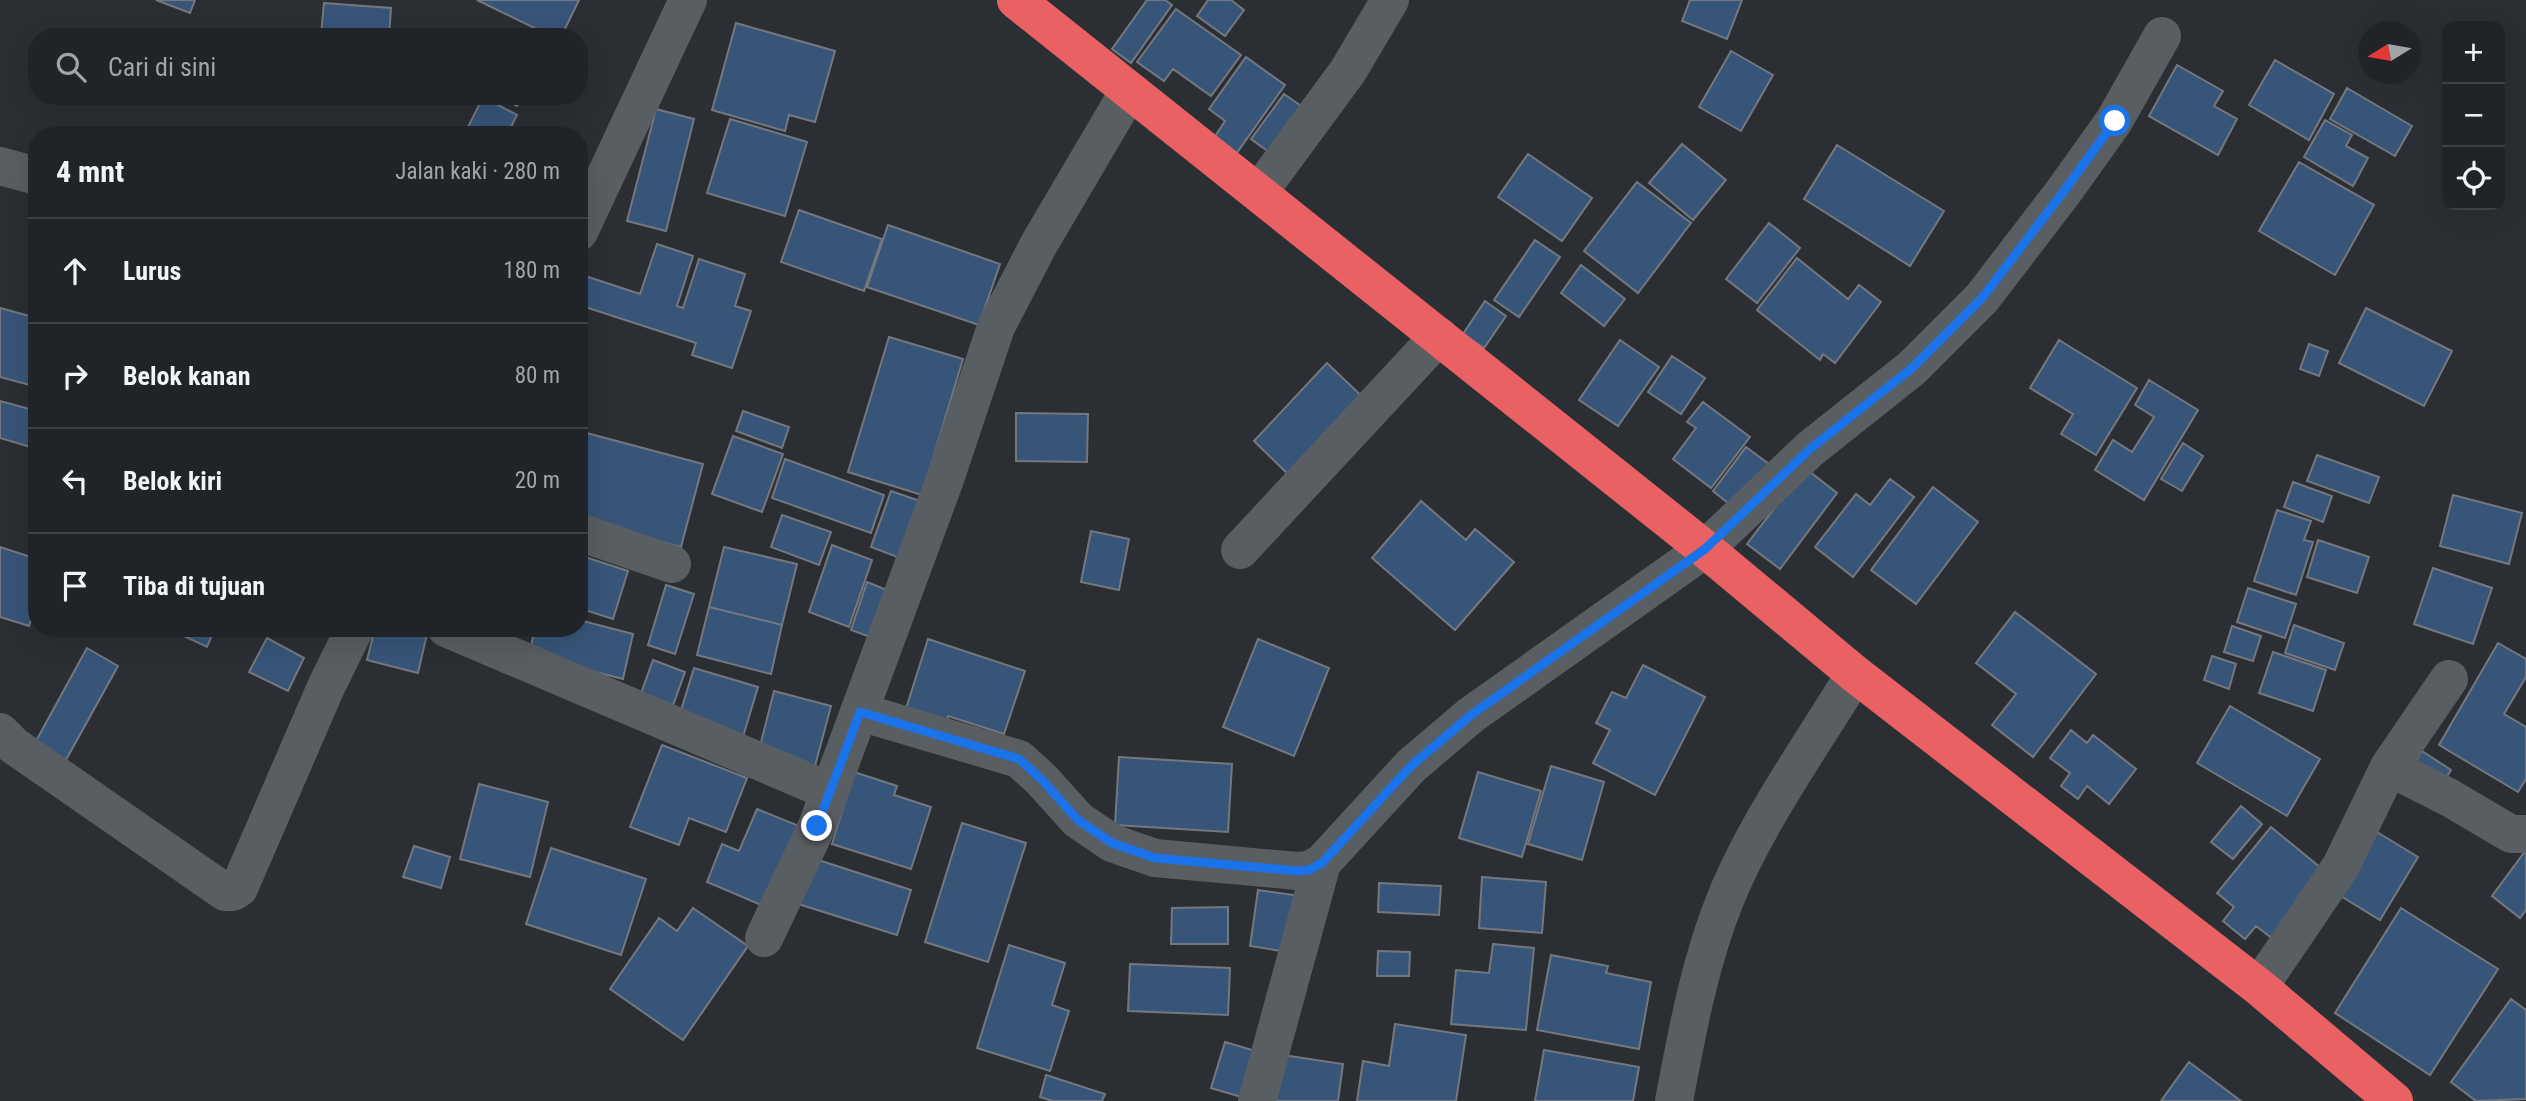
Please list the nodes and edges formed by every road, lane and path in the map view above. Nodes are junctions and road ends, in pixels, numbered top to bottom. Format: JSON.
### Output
{"nodes":[{"id":1,"x":688,"y":0,"type":"edge"},
{"id":2,"x":1016,"y":0,"type":"edge"},
{"id":3,"x":1390,"y":0,"type":"edge"},
{"id":4,"x":2162,"y":36,"type":"dead end"},
{"id":5,"x":1129,"y":91,"type":"junction"},
{"id":6,"x":0,"y":166,"type":"edge"},
{"id":7,"x":28,"y":174,"type":"edge"},
{"id":8,"x":1259,"y":192,"type":"junction"},
{"id":9,"x":588,"y":213,"type":"edge"},
{"id":10,"x":1439,"y":336,"type":"junction"},
{"id":11,"x":588,"y":535,"type":"edge"},
{"id":12,"x":1705,"y":549,"type":"junction"},
{"id":13,"x":1240,"y":550,"type":"dead end"},
{"id":14,"x":672,"y":564,"type":"dead end"},
{"id":15,"x":351,"y":637,"type":"edge"},
{"id":16,"x":467,"y":637,"type":"edge"},
{"id":17,"x":1855,"y":674,"type":"junction"},
{"id":18,"x":2449,"y":679,"type":"dead end"},
{"id":19,"x":860,"y":712,"type":"junction"},
{"id":20,"x":0,"y":732,"type":"edge"},
{"id":21,"x":2389,"y":767,"type":"junction"},
{"id":22,"x":829,"y":791,"type":"junction"},
{"id":23,"x":2526,"y":834,"type":"edge"},
{"id":24,"x":1322,"y":863,"type":"junction"},
{"id":25,"x":764,"y":937,"type":"dead end"},
{"id":26,"x":2259,"y":986,"type":"junction"},
{"id":27,"x":1257,"y":1101,"type":"edge"},
{"id":28,"x":1674,"y":1101,"type":"edge"},
{"id":29,"x":2393,"y":1101,"type":"edge"}],
"edges":[{"from":1,"to":9,"type":"street"},
{"from":2,"to":5,"type":"highway"},
{"from":3,"to":8,"type":"street"},
{"from":4,"to":12,"type":"street"},
{"from":5,"to":8,"type":"highway"},
{"from":5,"to":19,"type":"street"},
{"from":6,"to":7,"type":"street"},
{"from":8,"to":10,"type":"highway"},
{"from":10,"to":12,"type":"highway"},
{"from":10,"to":13,"type":"street"},
{"from":11,"to":14,"type":"street"},
{"from":12,"to":17,"type":"highway"},
{"from":12,"to":24,"type":"street"},
{"from":15,"to":20,"type":"street"},
{"from":16,"to":22,"type":"street"},
{"from":17,"to":26,"type":"highway"},
{"from":17,"to":28,"type":"street"},
{"from":18,"to":21,"type":"street"},
{"from":19,"to":22,"type":"street"},
{"from":19,"to":24,"type":"street"},
{"from":21,"to":23,"type":"street"},
{"from":21,"to":26,"type":"street"},
{"from":22,"to":25,"type":"street"},
{"from":24,"to":27,"type":"street"},
{"from":26,"to":29,"type":"highway"}]}
